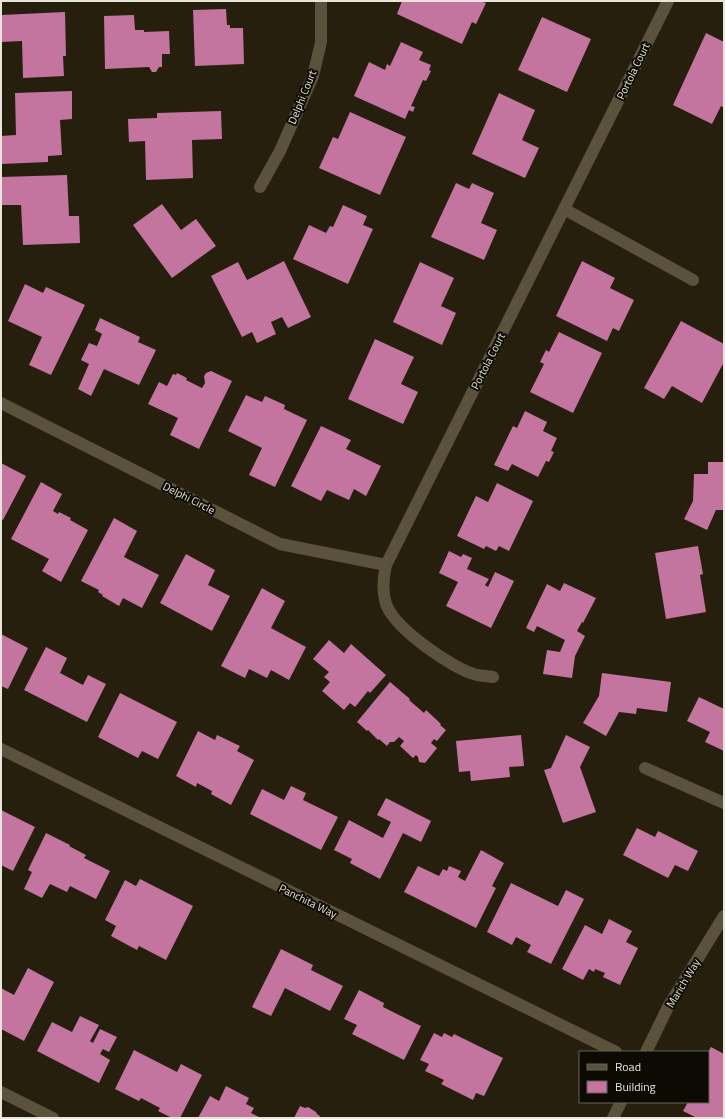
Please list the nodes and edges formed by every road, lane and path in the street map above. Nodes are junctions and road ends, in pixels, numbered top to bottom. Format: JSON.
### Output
{"nodes":[{"id":1,"x":321,"y":1,"type":"edge"},
{"id":2,"x":668,"y":1,"type":"edge"},
{"id":3,"x":260,"y":187,"type":"dead end"},
{"id":4,"x":564,"y":209,"type":"junction"},
{"id":5,"x":693,"y":280,"type":"dead end"},
{"id":6,"x":1,"y":403,"type":"edge"},
{"id":7,"x":386,"y":565,"type":"junction"},
{"id":8,"x":493,"y":677,"type":"dead end"},
{"id":9,"x":1,"y":749,"type":"edge"},
{"id":10,"x":645,"y":768,"type":"dead end"},
{"id":11,"x":724,"y":803,"type":"edge"},
{"id":12,"x":724,"y":916,"type":"edge"},
{"id":13,"x":614,"y":1051,"type":"edge"},
{"id":14,"x":646,"y":1051,"type":"edge"},
{"id":15,"x":1,"y":1092,"type":"edge"},
{"id":16,"x":620,"y":1103,"type":"edge"},
{"id":17,"x":53,"y":1118,"type":"edge"},
{"id":18,"x":613,"y":1118,"type":"edge"}],
"edges":[{"from":1,"to":3,"type":"street","name":"Delphi Court"},
{"from":2,"to":4,"type":"street","name":"Portola Court"},
{"from":4,"to":5,"type":"street"},
{"from":4,"to":7,"type":"street","name":"Portola Court"},
{"from":6,"to":7,"type":"street","name":"Delphi Circle"},
{"from":7,"to":8,"type":"street","name":"Portola Court"},
{"from":9,"to":13,"type":"street","name":"Panchita Way"},
{"from":10,"to":11,"type":"street"},
{"from":12,"to":14,"type":"street","name":"Marich Way"},
{"from":15,"to":17,"type":"street"},
{"from":16,"to":18,"type":"street"}]}
